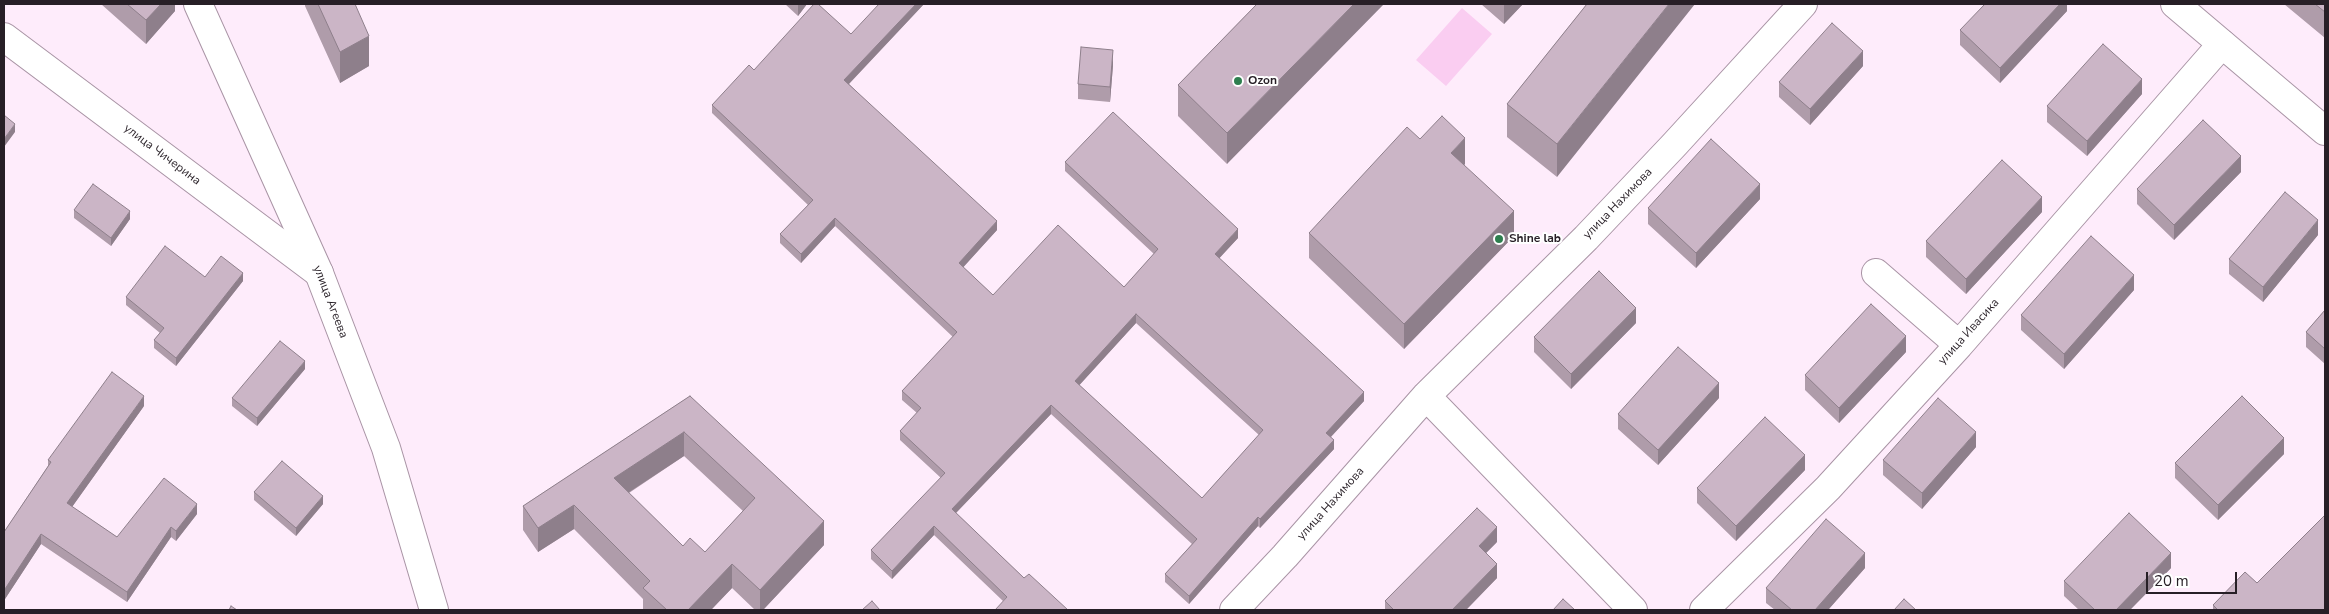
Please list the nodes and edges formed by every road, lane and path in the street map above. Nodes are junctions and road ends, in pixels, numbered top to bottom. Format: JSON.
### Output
{"nodes":[{"id":1,"x":198,"y":4,"type":"edge"},
{"id":2,"x":1803,"y":4,"type":"edge"},
{"id":3,"x":2175,"y":4,"type":"edge"},
{"id":4,"x":4,"y":37,"type":"edge"},
{"id":5,"x":2222,"y":44,"type":"junction"},
{"id":6,"x":2325,"y":131,"type":"edge"},
{"id":7,"x":319,"y":273,"type":"junction"},
{"id":8,"x":1876,"y":273,"type":"dead end"},
{"id":9,"x":1959,"y":345,"type":"junction"},
{"id":10,"x":1426,"y":396,"type":"junction"},
{"id":11,"x":434,"y":610,"type":"edge"},
{"id":12,"x":1234,"y":610,"type":"edge"},
{"id":13,"x":1633,"y":610,"type":"edge"},
{"id":14,"x":1704,"y":610,"type":"edge"}],
"edges":[{"from":1,"to":7,"type":"main road","name":"улица Агеева"},
{"from":2,"to":10,"type":"main road","name":"улица Нахимова"},
{"from":3,"to":5,"type":"main road"},
{"from":4,"to":7,"type":"main road","name":"улица Чичерина"},
{"from":5,"to":6,"type":"main road"},
{"from":5,"to":9,"type":"main road","name":"улица Ивасика"},
{"from":7,"to":11,"type":"main road","name":"улица Агеева"},
{"from":8,"to":9,"type":"main road"},
{"from":9,"to":14,"type":"main road","name":"улица Ивасика"},
{"from":10,"to":12,"type":"main road","name":"улица Нахимова"},
{"from":10,"to":13,"type":"main road"}]}
